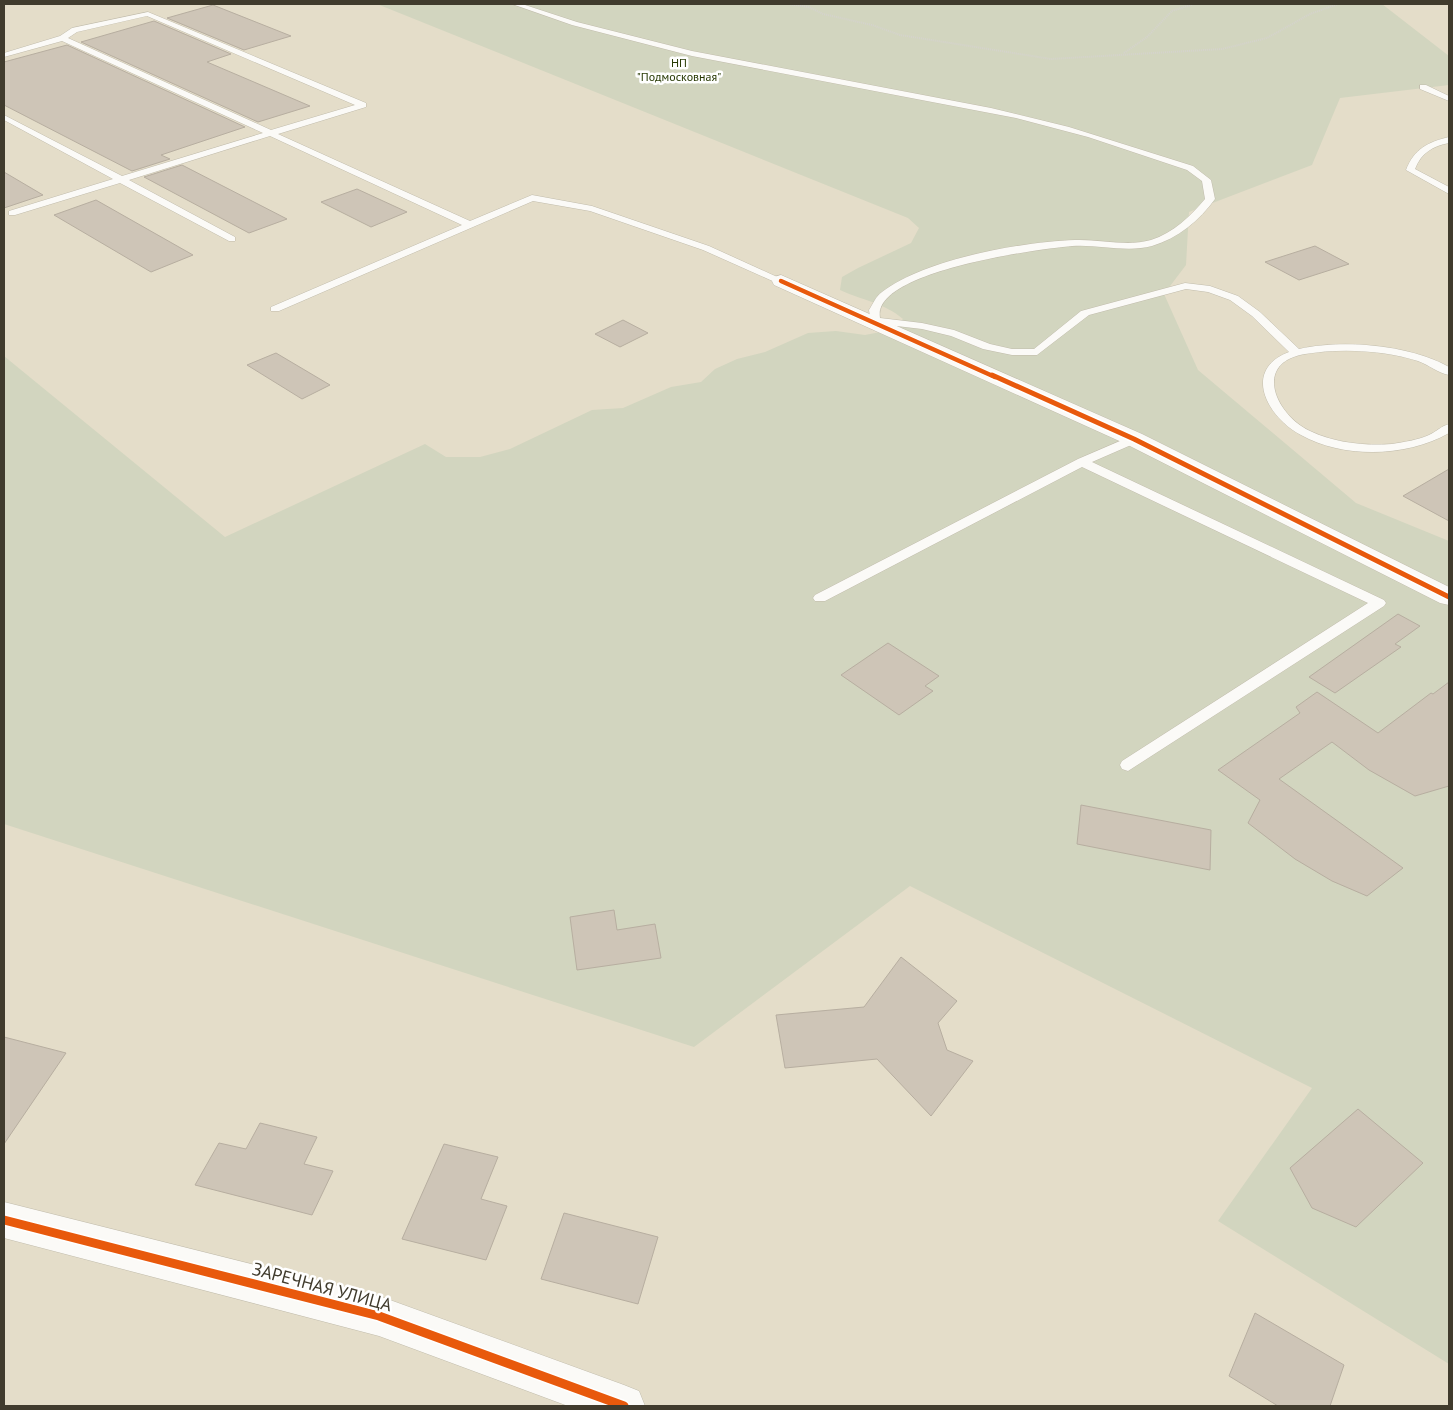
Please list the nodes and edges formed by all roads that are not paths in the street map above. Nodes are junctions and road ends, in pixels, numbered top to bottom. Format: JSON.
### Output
{"nodes":[{"id":1,"x":516,"y":4,"type":"edge"},
{"id":2,"x":63,"y":38,"type":"junction"},
{"id":3,"x":4,"y":54,"type":"edge"},
{"id":4,"x":1423,"y":87,"type":"dead end"},
{"id":5,"x":1449,"y":99,"type":"edge"},
{"id":6,"x":4,"y":117,"type":"edge"},
{"id":7,"x":269,"y":133,"type":"junction"},
{"id":8,"x":1449,"y":140,"type":"edge"},
{"id":9,"x":121,"y":180,"type":"junction"},
{"id":10,"x":1449,"y":191,"type":"edge"},
{"id":11,"x":12,"y":213,"type":"dead end"},
{"id":12,"x":470,"y":225,"type":"junction"},
{"id":13,"x":232,"y":239,"type":"dead end"},
{"id":14,"x":781,"y":281,"type":"joint"},
{"id":15,"x":275,"y":309,"type":"dead end"},
{"id":16,"x":875,"y":321,"type":"junction"},
{"id":17,"x":1297,"y":353,"type":"junction"},
{"id":18,"x":1449,"y":372,"type":"edge"},
{"id":19,"x":1449,"y":428,"type":"edge"},
{"id":20,"x":1134,"y":439,"type":"junction"},
{"id":21,"x":1082,"y":462,"type":"junction"},
{"id":22,"x":1449,"y":596,"type":"edge"},
{"id":23,"x":820,"y":598,"type":"dead end"},
{"id":24,"x":1128,"y":765,"type":"dead end"},
{"id":25,"x":4,"y":1220,"type":"edge"},
{"id":26,"x":624,"y":1406,"type":"edge"}],
"edges":[{"from":1,"to":16,"type":"lane"},
{"from":2,"to":3,"type":"lane"},
{"from":2,"to":7,"type":"lane"},
{"from":2,"to":7,"type":"lane"},
{"from":4,"to":5,"type":"lane"},
{"from":6,"to":9,"type":"lane"},
{"from":7,"to":9,"type":"lane"},
{"from":7,"to":12,"type":"lane"},
{"from":8,"to":10,"type":"lane"},
{"from":9,"to":11,"type":"lane"},
{"from":9,"to":13,"type":"lane"},
{"from":12,"to":14,"type":"lane"},
{"from":12,"to":15,"type":"lane"},
{"from":14,"to":16,"type":"street"},
{"from":16,"to":17,"type":"lane"},
{"from":16,"to":20,"type":"street"},
{"from":17,"to":18,"type":"lane"},
{"from":17,"to":19,"type":"lane"},
{"from":20,"to":21,"type":"lane"},
{"from":20,"to":22,"type":"street"},
{"from":21,"to":23,"type":"lane"},
{"from":21,"to":24,"type":"lane"},
{"from":25,"to":26,"type":"street","name":"ЗАРЕЧНАЯ УЛИЦА"}]}
